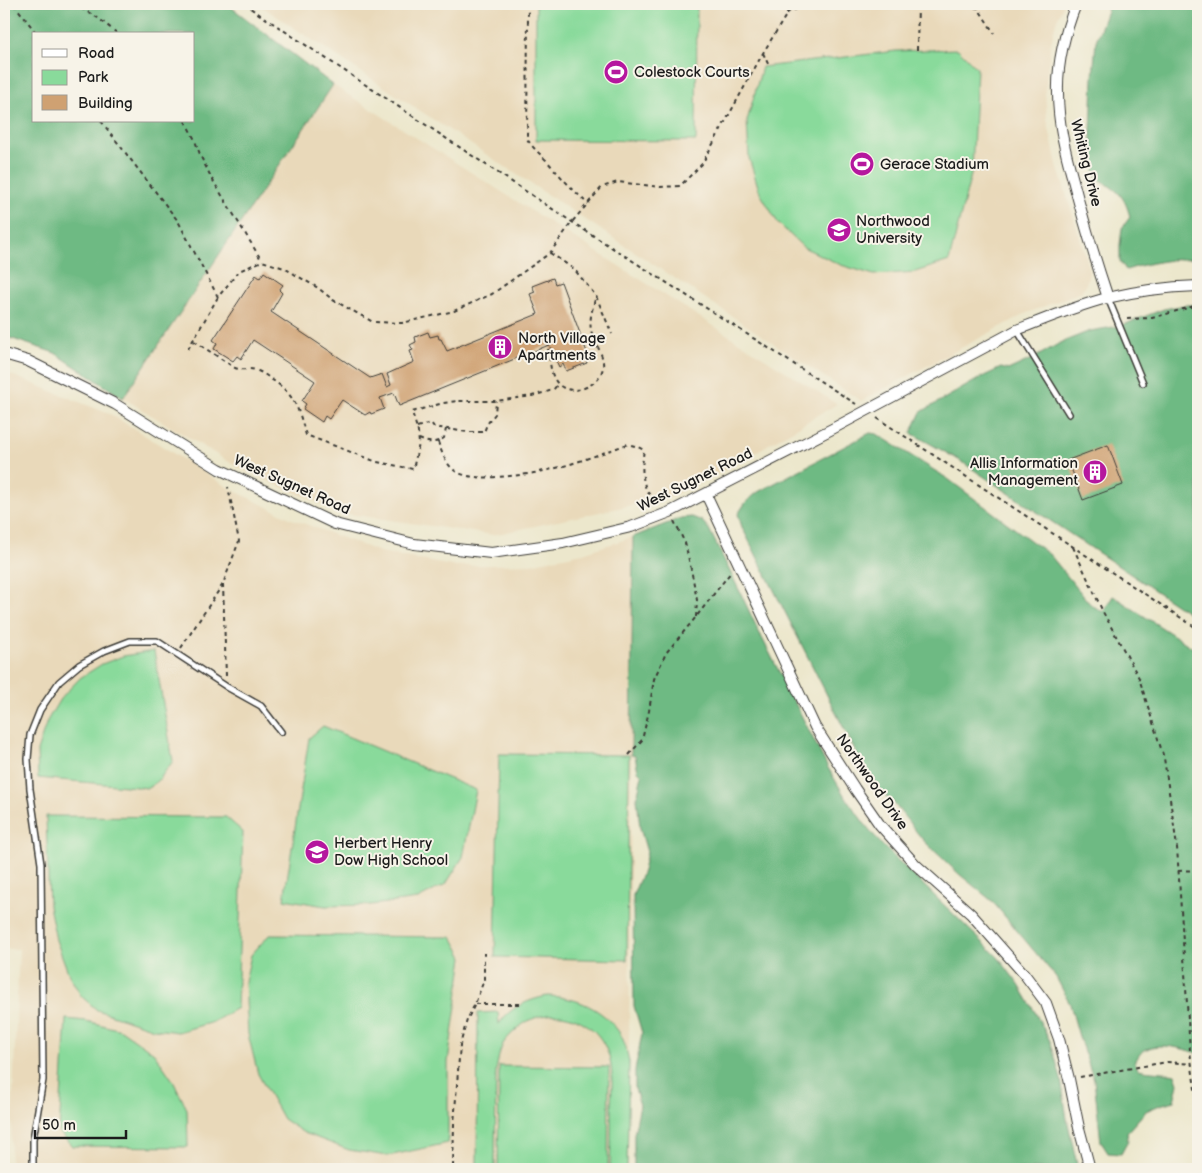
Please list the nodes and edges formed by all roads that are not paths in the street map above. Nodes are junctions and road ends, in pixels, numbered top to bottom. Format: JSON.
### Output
{"nodes":[{"id":1,"x":1076,"y":4,"type":"edge"},
{"id":2,"x":1198,"y":286,"type":"edge"},
{"id":3,"x":1108,"y":298,"type":"junction"},
{"id":4,"x":1017,"y":330,"type":"junction"},
{"id":5,"x":4,"y":354,"type":"edge"},
{"id":6,"x":1143,"y":382,"type":"dead end"},
{"id":7,"x":1069,"y":414,"type":"dead end"},
{"id":8,"x":706,"y":494,"type":"junction"},
{"id":9,"x":281,"y":732,"type":"dead end"},
{"id":10,"x":33,"y":1169,"type":"edge"},
{"id":11,"x":1090,"y":1169,"type":"edge"}],
"edges":[{"from":1,"to":3,"type":"street","name":"Whiting Drive"},
{"from":2,"to":3,"type":"street","name":"West Sugnet Road"},
{"from":3,"to":4,"type":"street","name":"West Sugnet Road"},
{"from":3,"to":6,"type":"lane"},
{"from":4,"to":7,"type":"lane"},
{"from":4,"to":8,"type":"street","name":"West Sugnet Road"},
{"from":5,"to":8,"type":"street","name":"West Sugnet Road"},
{"from":8,"to":11,"type":"street","name":"Northwood Drive"},
{"from":9,"to":10,"type":"lane"}]}
